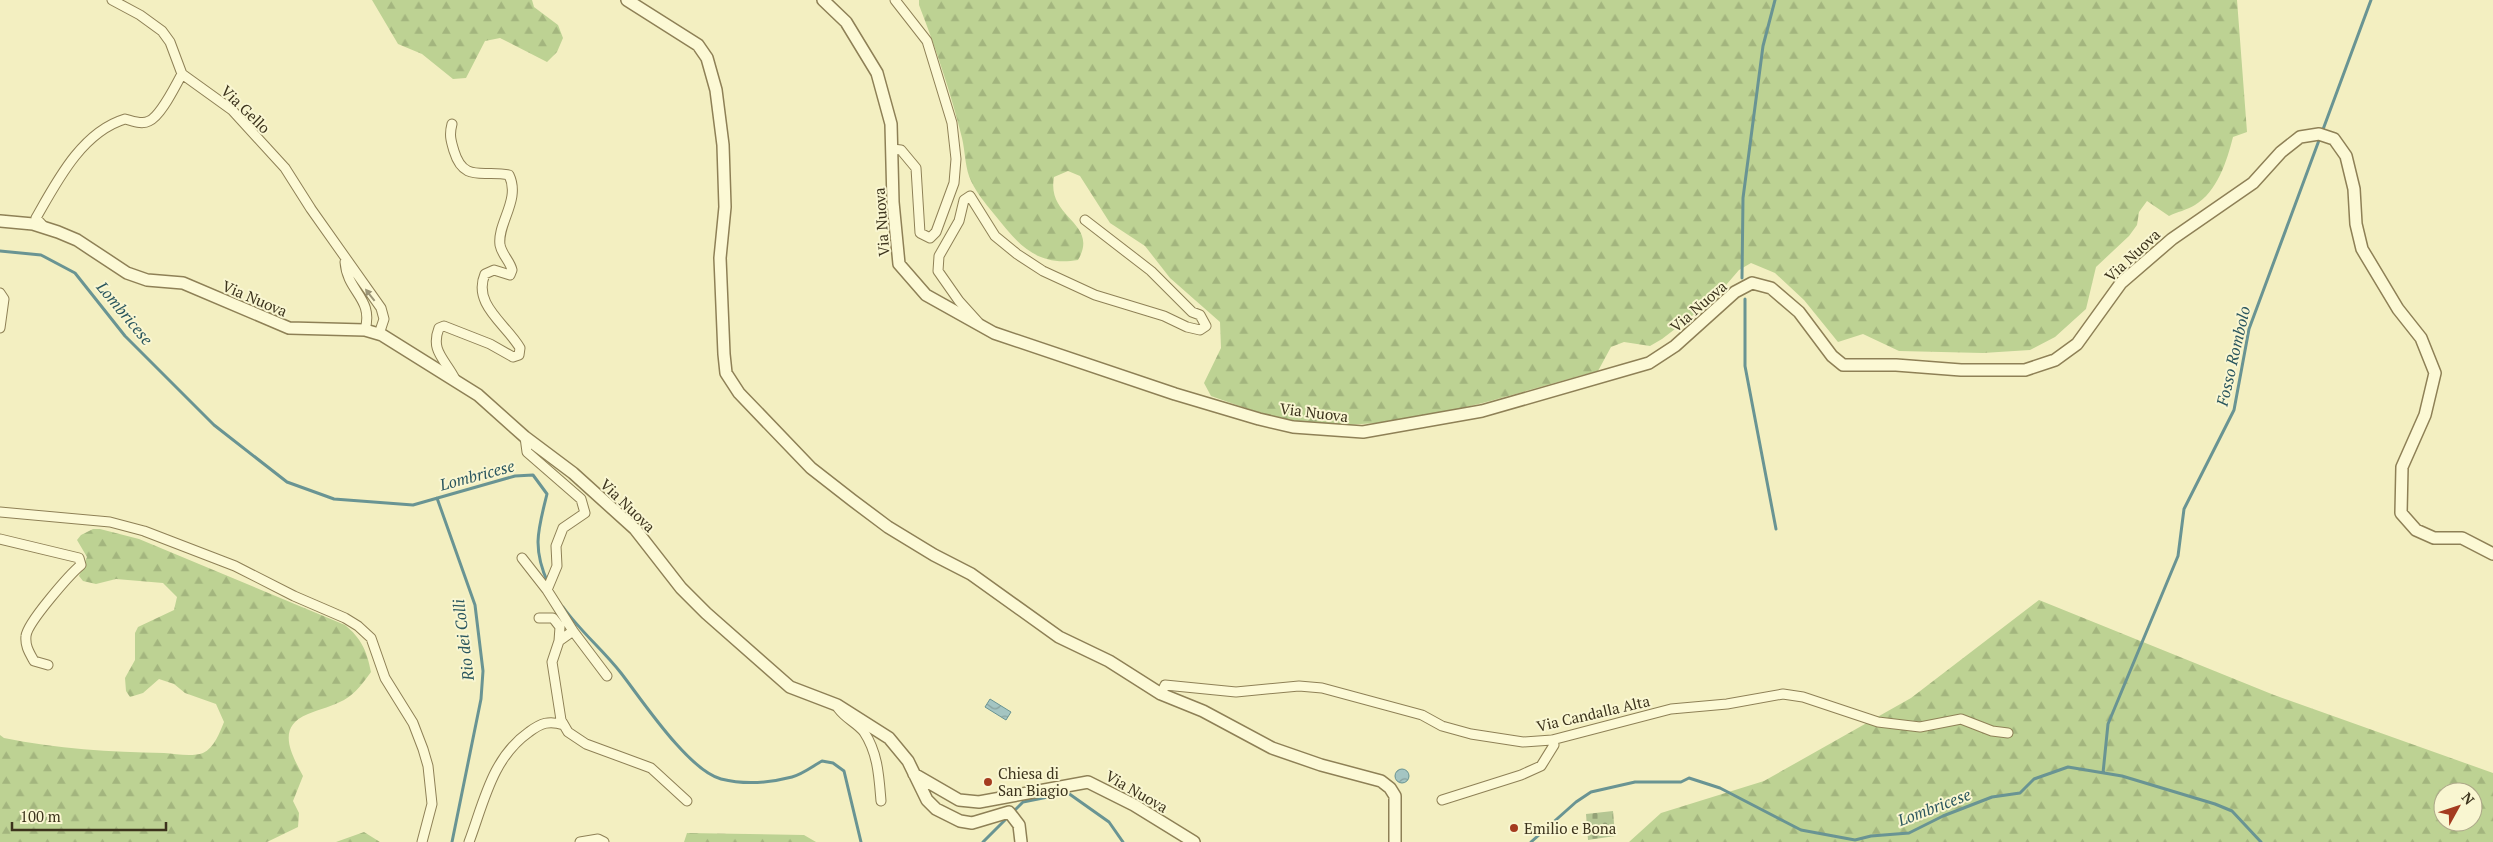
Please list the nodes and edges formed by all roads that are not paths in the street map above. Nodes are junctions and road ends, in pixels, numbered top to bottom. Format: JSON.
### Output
{"nodes":[{"id":1,"x":112,"y":0,"type":"edge"},
{"id":2,"x":626,"y":0,"type":"edge"},
{"id":3,"x":823,"y":0,"type":"edge"},
{"id":4,"x":895,"y":0,"type":"edge"},
{"id":5,"x":182,"y":74,"type":"junction"},
{"id":6,"x":452,"y":124,"type":"dead end"},
{"id":7,"x":892,"y":149,"type":"junction"},
{"id":8,"x":1085,"y":220,"type":"dead end"},
{"id":9,"x":0,"y":221,"type":"edge"},
{"id":10,"x":45,"y":228,"type":"junction"},
{"id":11,"x":345,"y":259,"type":"junction"},
{"id":12,"x":0,"y":293,"type":"edge"},
{"id":13,"x":0,"y":328,"type":"edge"},
{"id":14,"x":985,"y":329,"type":"junction"},
{"id":15,"x":365,"y":330,"type":"junction"},
{"id":16,"x":379,"y":334,"type":"junction"},
{"id":17,"x":455,"y":379,"type":"junction"},
{"id":18,"x":525,"y":436,"type":"junction"},
{"id":19,"x":0,"y":512,"type":"edge"},
{"id":20,"x":0,"y":539,"type":"edge"},
{"id":21,"x":2493,"y":554,"type":"edge"},
{"id":22,"x":522,"y":558,"type":"dead end"},
{"id":23,"x":547,"y":590,"type":"junction"},
{"id":24,"x":539,"y":618,"type":"dead end"},
{"id":25,"x":572,"y":631,"type":"junction"},
{"id":26,"x":559,"y":641,"type":"junction"},
{"id":27,"x":48,"y":665,"type":"dead end"},
{"id":28,"x":607,"y":676,"type":"dead end"},
{"id":29,"x":1161,"y":694,"type":"junction"},
{"id":30,"x":837,"y":706,"type":"junction"},
{"id":31,"x":564,"y":725,"type":"junction"},
{"id":32,"x":2008,"y":733,"type":"dead end"},
{"id":33,"x":1552,"y":740,"type":"junction"},
{"id":34,"x":914,"y":774,"type":"junction"},
{"id":35,"x":1442,"y":800,"type":"dead end"},
{"id":36,"x":687,"y":801,"type":"dead end"},
{"id":37,"x":881,"y":801,"type":"dead end"},
{"id":38,"x":422,"y":842,"type":"edge"},
{"id":39,"x":469,"y":842,"type":"edge"},
{"id":40,"x":580,"y":842,"type":"edge"},
{"id":41,"x":604,"y":842,"type":"edge"},
{"id":42,"x":1021,"y":842,"type":"edge"},
{"id":43,"x":1194,"y":842,"type":"edge"},
{"id":44,"x":1395,"y":842,"type":"edge"}],
"edges":[{"from":1,"to":5,"type":"street"},
{"from":2,"to":29,"type":"street"},
{"from":3,"to":7,"type":"street","name":"Via Nuova"},
{"from":4,"to":7,"type":"street"},
{"from":5,"to":10,"type":"street"},
{"from":5,"to":11,"type":"street","name":"Via Gello"},
{"from":6,"to":17,"type":"street"},
{"from":7,"to":14,"type":"street","name":"Via Nuova"},
{"from":8,"to":14,"type":"street"},
{"from":9,"to":10,"type":"street","name":"Via Nuova"},
{"from":10,"to":15,"type":"street","name":"Via Nuova"},
{"from":11,"to":15,"type":"street","name":"Via Gello"},
{"from":16,"to":11,"type":"street","name":"Via Gello","one_way":true},
{"from":12,"to":13,"type":"street"},
{"from":14,"to":21,"type":"street","name":"Via Nuova"},
{"from":15,"to":16,"type":"street","name":"Via Nuova"},
{"from":16,"to":17,"type":"street","name":"Via Nuova"},
{"from":17,"to":18,"type":"street","name":"Via Nuova"},
{"from":18,"to":23,"type":"street"},
{"from":18,"to":30,"type":"street","name":"Via Nuova"},
{"from":19,"to":38,"type":"street"},
{"from":20,"to":27,"type":"street"},
{"from":22,"to":23,"type":"street"},
{"from":23,"to":25,"type":"street"},
{"from":24,"to":26,"type":"street"},
{"from":25,"to":26,"type":"street"},
{"from":25,"to":28,"type":"street"},
{"from":26,"to":31,"type":"street"},
{"from":29,"to":33,"type":"street","name":"Via Candalla Alta"},
{"from":29,"to":44,"type":"street"},
{"from":30,"to":34,"type":"street","name":"Via Nuova"},
{"from":30,"to":37,"type":"street"},
{"from":31,"to":36,"type":"street"},
{"from":31,"to":39,"type":"street"},
{"from":32,"to":33,"type":"street","name":"Via Candalla Alta"},
{"from":33,"to":35,"type":"street"},
{"from":34,"to":42,"type":"street"},
{"from":34,"to":43,"type":"street","name":"Via Nuova"},
{"from":40,"to":41,"type":"street"}]}
